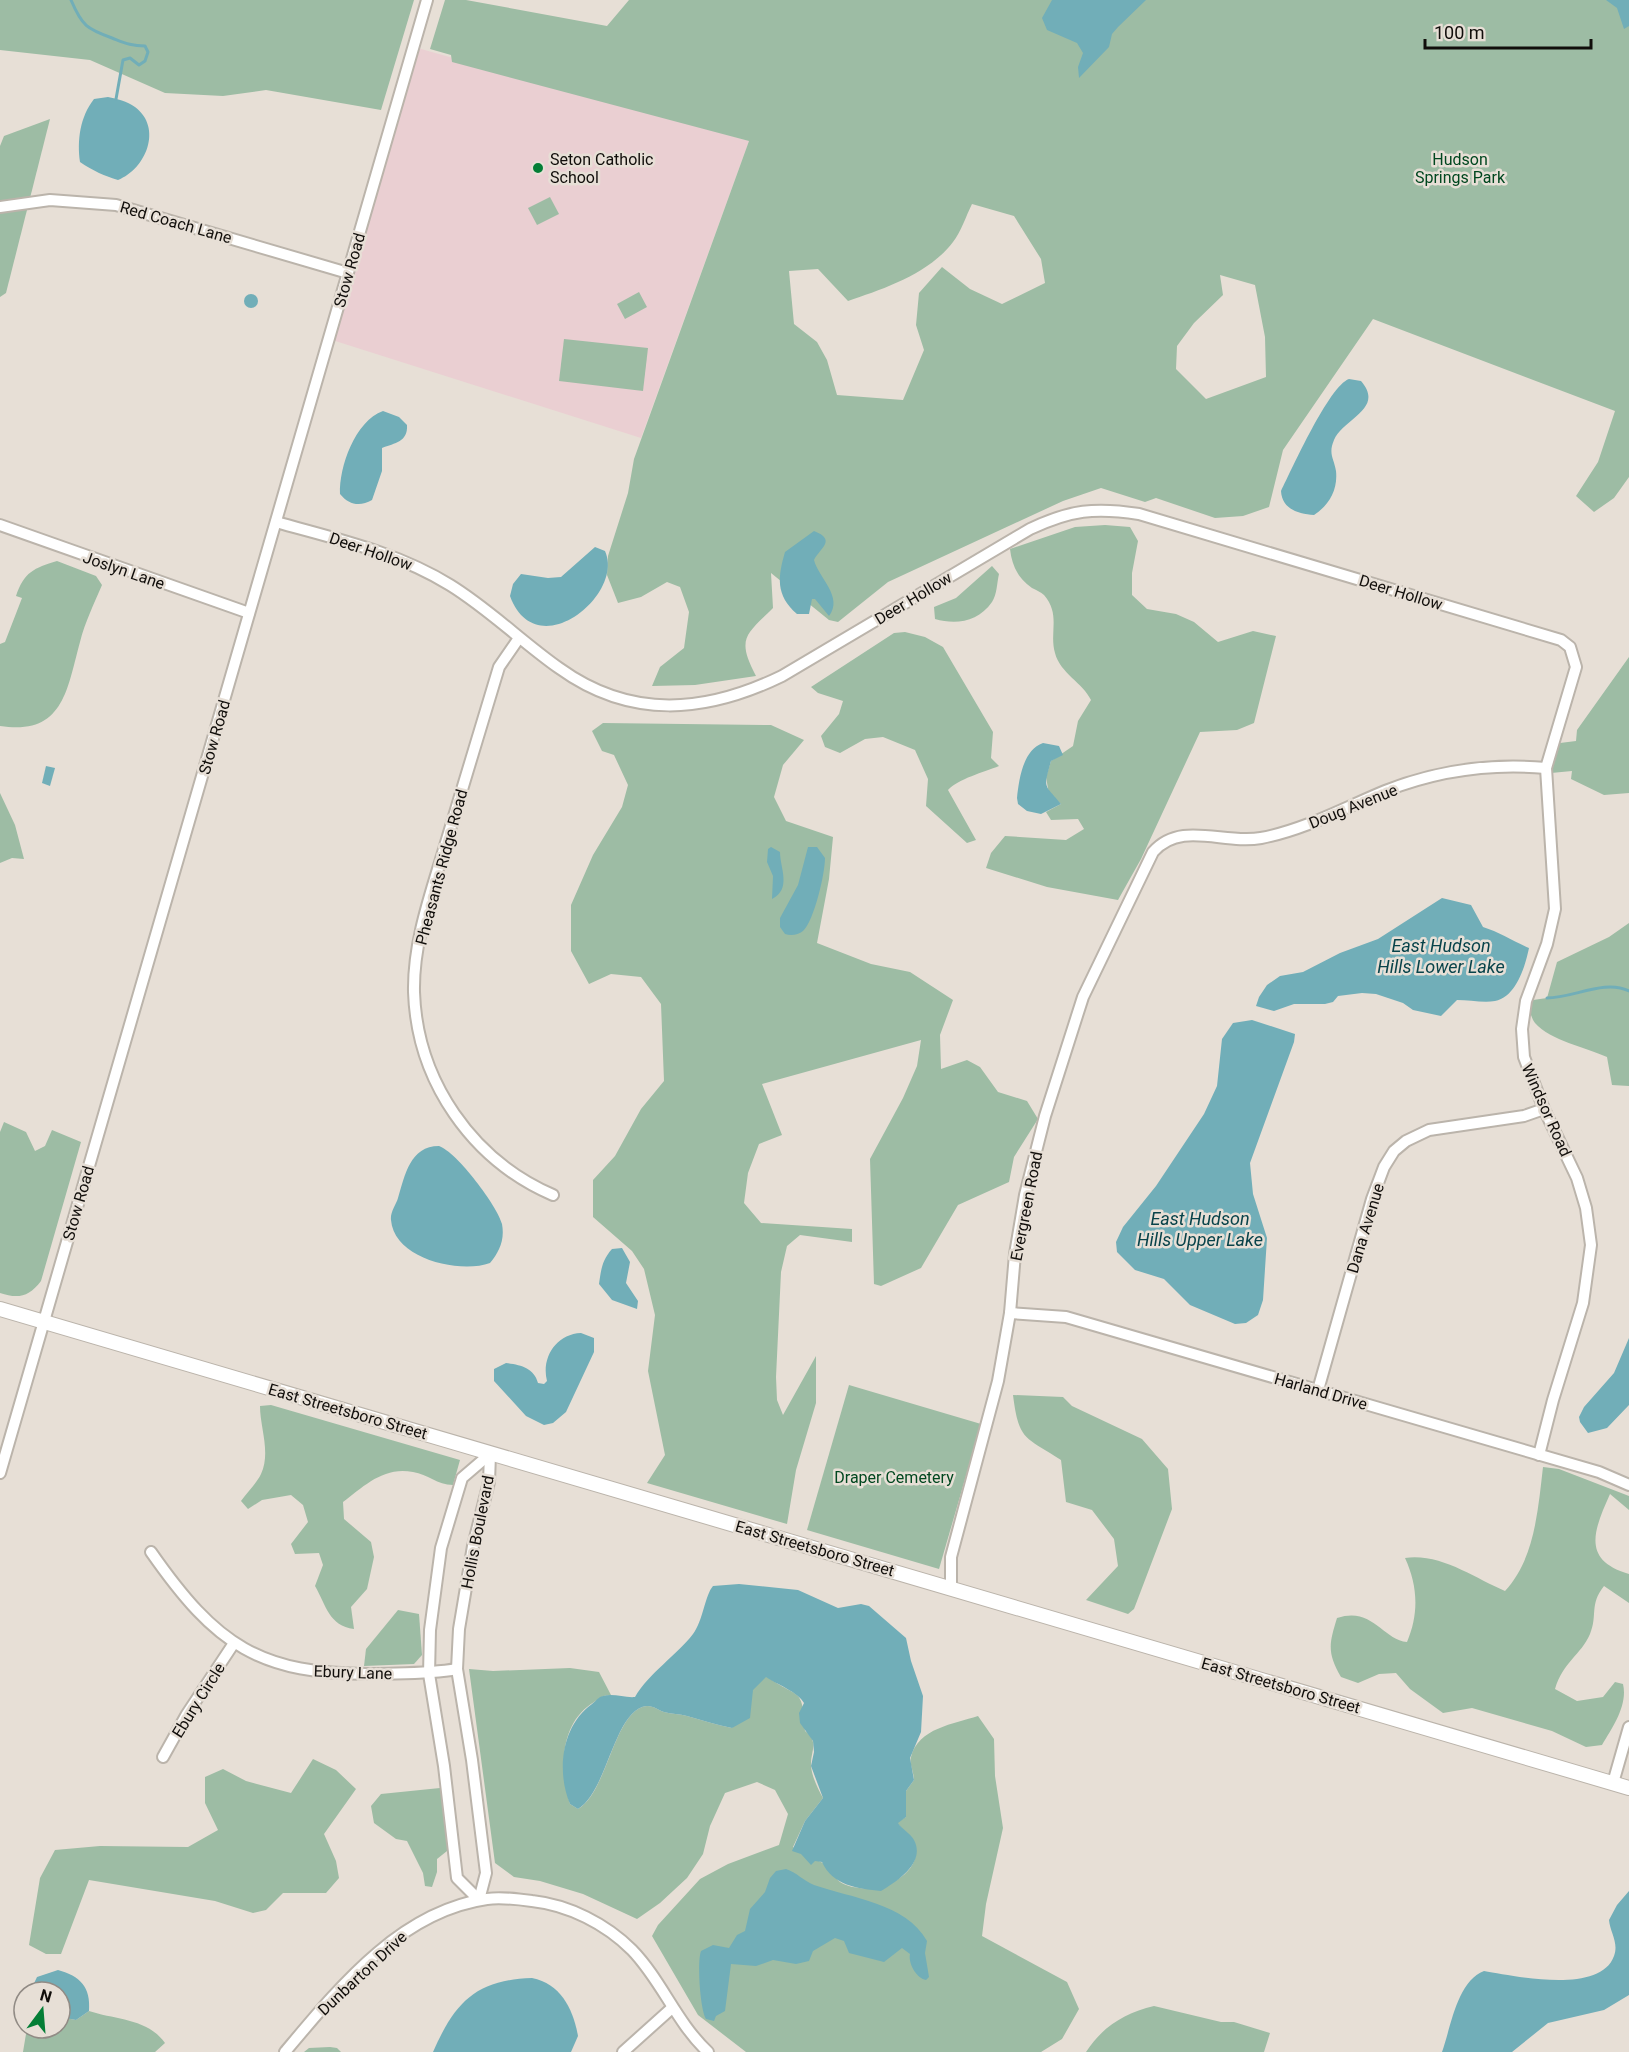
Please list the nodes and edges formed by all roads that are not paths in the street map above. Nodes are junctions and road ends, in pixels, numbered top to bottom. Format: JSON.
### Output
{"nodes":[{"id":1,"x":427,"y":0,"type":"edge"},
{"id":2,"x":0,"y":207,"type":"edge"},
{"id":3,"x":348,"y":273,"type":"junction"},
{"id":4,"x":276,"y":522,"type":"junction"},
{"id":5,"x":0,"y":525,"type":"edge"},
{"id":6,"x":249,"y":613,"type":"junction"},
{"id":7,"x":519,"y":638,"type":"junction"},
{"id":8,"x":1575,"y":657,"type":"joint"},
{"id":9,"x":1546,"y":768,"type":"junction"},
{"id":10,"x":1161,"y":843,"type":"joint"},
{"id":11,"x":1544,"y":1109,"type":"junction"},
{"id":12,"x":553,"y":1196,"type":"dead end"},
{"id":13,"x":0,"y":1309,"type":"edge"},
{"id":14,"x":1010,"y":1313,"type":"junction"},
{"id":15,"x":43,"y":1322,"type":"junction"},
{"id":16,"x":1318,"y":1390,"type":"junction"},
{"id":17,"x":490,"y":1454,"type":"junction"},
{"id":18,"x":1539,"y":1455,"type":"junction"},
{"id":19,"x":0,"y":1473,"type":"edge"},
{"id":20,"x":1629,"y":1485,"type":"edge"},
{"id":21,"x":151,"y":1552,"type":"dead end"},
{"id":22,"x":951,"y":1588,"type":"junction"},
{"id":23,"x":234,"y":1643,"type":"junction"},
{"id":24,"x":457,"y":1669,"type":"junction"},
{"id":25,"x":429,"y":1674,"type":"junction"},
{"id":26,"x":1629,"y":1727,"type":"edge"},
{"id":27,"x":163,"y":1757,"type":"dead end"},
{"id":28,"x":1613,"y":1783,"type":"junction"},
{"id":29,"x":1629,"y":1788,"type":"edge"},
{"id":30,"x":479,"y":1900,"type":"junction"},
{"id":31,"x":672,"y":2008,"type":"junction"},
{"id":32,"x":285,"y":2052,"type":"edge"},
{"id":33,"x":623,"y":2052,"type":"edge"},
{"id":34,"x":708,"y":2052,"type":"edge"}],
"edges":[{"from":1,"to":3,"type":"street","name":"Stow Road"},
{"from":2,"to":3,"type":"street","name":"Red Coach Lane"},
{"from":3,"to":4,"type":"street","name":"Stow Road"},
{"from":4,"to":6,"type":"street","name":"Stow Road"},
{"from":4,"to":7,"type":"street","name":"Deer Hollow"},
{"from":5,"to":6,"type":"street","name":"Joslyn Lane"},
{"from":6,"to":15,"type":"street","name":"Stow Road"},
{"from":7,"to":8,"type":"street","name":"Deer Hollow"},
{"from":7,"to":12,"type":"street","name":"Pheasants Ridge Road"},
{"from":8,"to":9,"type":"street","name":"Windsor Road"},
{"from":9,"to":10,"type":"street","name":"Doug Avenue"},
{"from":9,"to":11,"type":"street","name":"Windsor Road"},
{"from":10,"to":14,"type":"street","name":"Evergreen Road"},
{"from":11,"to":16,"type":"street","name":"Dana Avenue"},
{"from":11,"to":18,"type":"street","name":"Windsor Road"},
{"from":13,"to":15,"type":"main road","name":"East Streetsboro Street"},
{"from":14,"to":16,"type":"street","name":"Harland Drive"},
{"from":14,"to":22,"type":"street","name":"Evergreen Road"},
{"from":15,"to":17,"type":"main road","name":"East Streetsboro Street"},
{"from":15,"to":19,"type":"street","name":"Stow Road"},
{"from":16,"to":18,"type":"street","name":"Harland Drive"},
{"from":17,"to":22,"type":"main road","name":"East Streetsboro Street"},
{"from":17,"to":24,"type":"street","name":"Hollis Boulevard"},
{"from":17,"to":25,"type":"street","name":"Hollis Boulevard"},
{"from":18,"to":20,"type":"street","name":"Harland Drive"},
{"from":21,"to":23,"type":"street","name":"Ebury Lane"},
{"from":22,"to":28,"type":"main road","name":"East Streetsboro Street"},
{"from":23,"to":25,"type":"street","name":"Ebury Lane"},
{"from":23,"to":27,"type":"street","name":"Ebury Circle"},
{"from":24,"to":25,"type":"street","name":"Ebury Lane"},
{"from":24,"to":30,"type":"street","name":"Hollis Boulevard"},
{"from":25,"to":30,"type":"street","name":"Hollis Boulevard"},
{"from":26,"to":28,"type":"street"},
{"from":28,"to":29,"type":"main road","name":"East Streetsboro Street"},
{"from":30,"to":31,"type":"street","name":"Dunbarton Drive"},
{"from":30,"to":32,"type":"street","name":"Dunbarton Drive"},
{"from":31,"to":33,"type":"street"},
{"from":31,"to":34,"type":"street","name":"Dunbarton Drive"}]}
